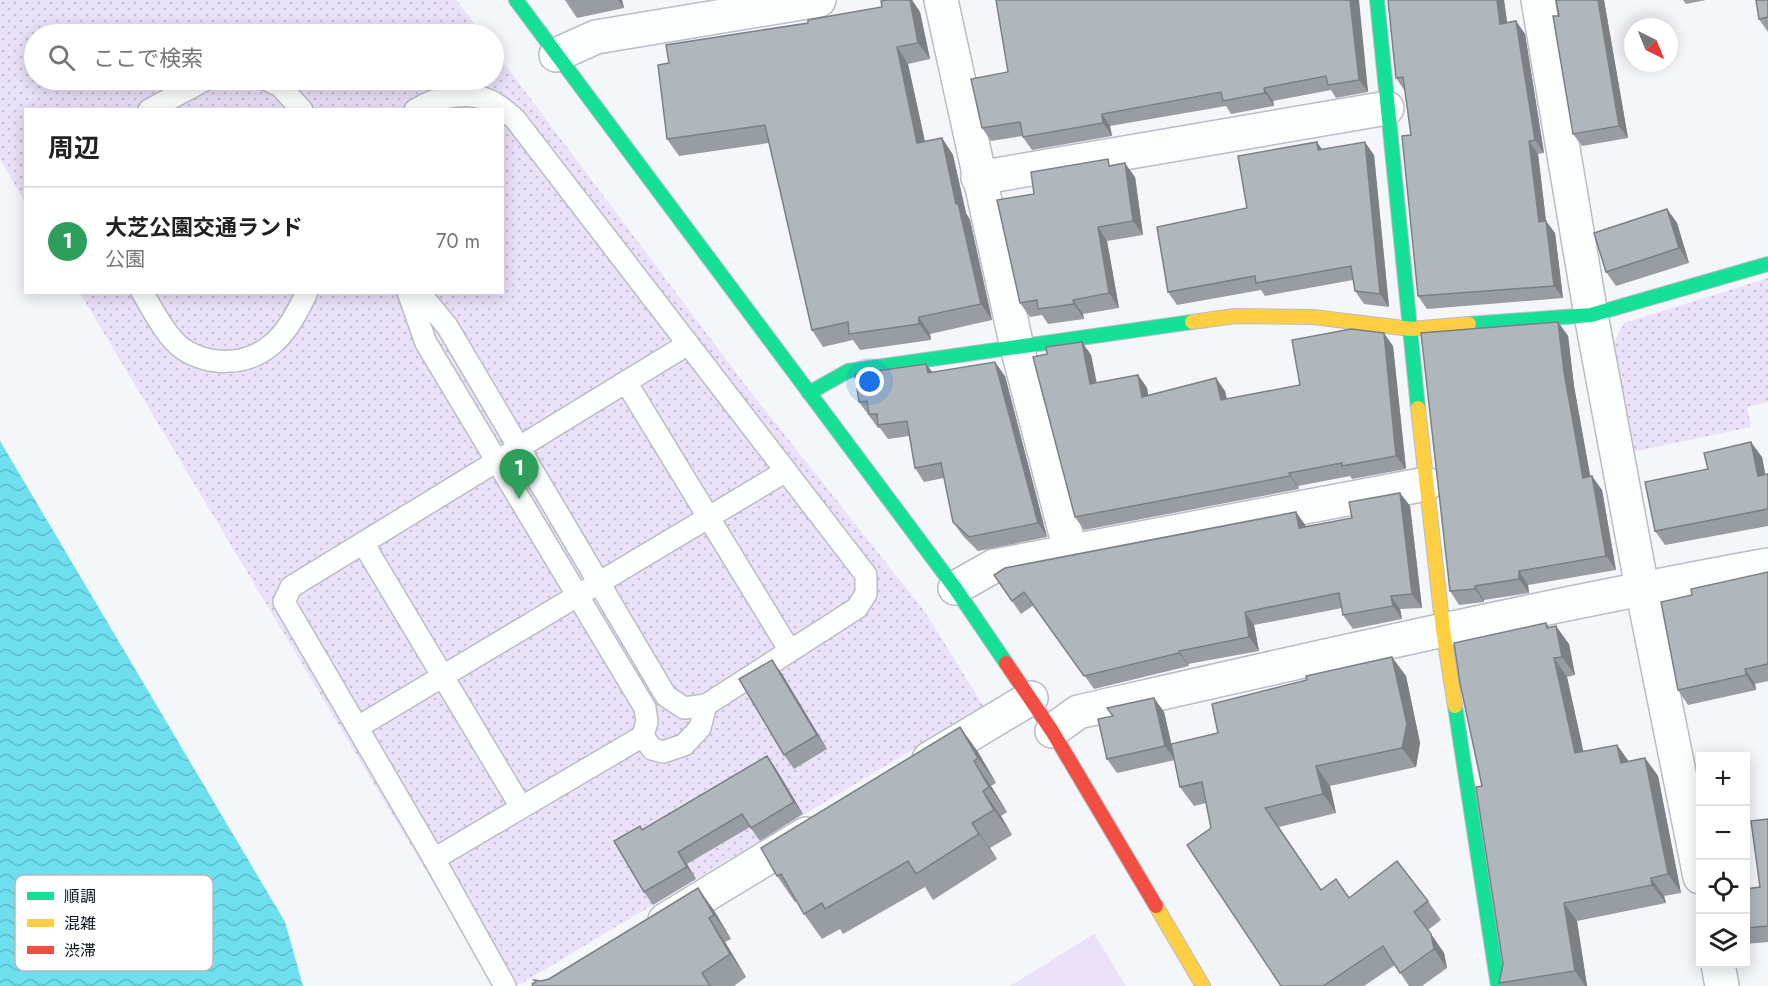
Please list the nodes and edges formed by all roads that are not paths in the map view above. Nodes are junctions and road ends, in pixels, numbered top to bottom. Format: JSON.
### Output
{"nodes":[{"id":1,"x":516,"y":0,"type":"edge"},
{"id":2,"x":819,"y":0,"type":"edge"},
{"id":3,"x":941,"y":0,"type":"edge"},
{"id":4,"x":1377,"y":0,"type":"edge"},
{"id":5,"x":1538,"y":0,"type":"edge"},
{"id":6,"x":556,"y":55,"type":"junction"},
{"id":7,"x":186,"y":90,"type":"edge"},
{"id":8,"x":284,"y":90,"type":"edge"},
{"id":9,"x":153,"y":108,"type":"edge"},
{"id":10,"x":300,"y":108,"type":"edge"},
{"id":11,"x":418,"y":108,"type":"edge"},
{"id":12,"x":501,"y":108,"type":"edge"},
{"id":13,"x":1387,"y":108,"type":"junction"},
{"id":14,"x":504,"y":110,"type":"edge"},
{"id":15,"x":978,"y":178,"type":"junction"},
{"id":16,"x":1768,"y":264,"type":"edge"},
{"id":17,"x":143,"y":294,"type":"edge"},
{"id":18,"x":306,"y":294,"type":"edge"},
{"id":19,"x":409,"y":294,"type":"edge"},
{"id":20,"x":420,"y":294,"type":"edge"},
{"id":21,"x":1591,"y":315,"type":"junction"},
{"id":22,"x":1411,"y":329,"type":"junction"},
{"id":23,"x":688,"y":344,"type":"junction"},
{"id":24,"x":1017,"y":347,"type":"junction"},
{"id":25,"x":627,"y":382,"type":"junction"},
{"id":26,"x":809,"y":393,"type":"junction"},
{"id":27,"x":519,"y":448,"type":"junction"},
{"id":28,"x":497,"y":461,"type":"junction"},
{"id":29,"x":786,"y":471,"type":"junction"},
{"id":30,"x":1426,"y":484,"type":"junction"},
{"id":31,"x":709,"y":517,"type":"junction"},
{"id":32,"x":363,"y":543,"type":"junction"},
{"id":33,"x":1070,"y":550,"type":"junction"},
{"id":34,"x":1768,"y":565,"type":"edge"},
{"id":35,"x":598,"y":584,"type":"junction"},
{"id":36,"x":955,"y":588,"type":"junction"},
{"id":37,"x":1642,"y":588,"type":"junction"},
{"id":38,"x":578,"y":596,"type":"junction"},
{"id":39,"x":1443,"y":630,"type":"junction"},
{"id":40,"x":790,"y":651,"type":"junction"},
{"id":41,"x":443,"y":676,"type":"junction"},
{"id":42,"x":1030,"y":698,"type":"junction"},
{"id":43,"x":706,"y":705,"type":"junction"},
{"id":44,"x":358,"y":728,"type":"junction"},
{"id":45,"x":1052,"y":730,"type":"junction"},
{"id":46,"x":643,"y":736,"type":"junction"},
{"id":47,"x":909,"y":772,"type":"edge"},
{"id":48,"x":522,"y":807,"type":"junction"},
{"id":49,"x":828,"y":821,"type":"edge"},
{"id":50,"x":434,"y":858,"type":"junction"},
{"id":51,"x":1698,"y":860,"type":"edge"},
{"id":52,"x":636,"y":937,"type":"edge"},
{"id":53,"x":1719,"y":968,"type":"edge"},
{"id":54,"x":505,"y":986,"type":"edge"},
{"id":55,"x":1203,"y":986,"type":"edge"},
{"id":56,"x":1498,"y":986,"type":"edge"},
{"id":57,"x":1722,"y":986,"type":"edge"}],
"edges":[{"from":1,"to":6,"type":"street"},
{"from":2,"to":6,"type":"street"},
{"from":3,"to":15,"type":"street"},
{"from":4,"to":13,"type":"street"},
{"from":5,"to":21,"type":"street"},
{"from":6,"to":26,"type":"street"},
{"from":7,"to":9,"type":"lane"},
{"from":8,"to":10,"type":"lane"},
{"from":11,"to":12,"type":"lane"},
{"from":13,"to":15,"type":"street"},
{"from":13,"to":22,"type":"street"},
{"from":14,"to":23,"type":"lane"},
{"from":15,"to":24,"type":"street"},
{"from":16,"to":21,"type":"street"},
{"from":17,"to":18,"type":"lane"},
{"from":19,"to":28,"type":"lane"},
{"from":20,"to":27,"type":"lane"},
{"from":21,"to":22,"type":"street"},
{"from":21,"to":37,"type":"street"},
{"from":22,"to":24,"type":"street"},
{"from":22,"to":30,"type":"street"},
{"from":23,"to":25,"type":"lane"},
{"from":23,"to":29,"type":"lane"},
{"from":24,"to":26,"type":"street"},
{"from":24,"to":33,"type":"street"},
{"from":25,"to":27,"type":"lane"},
{"from":25,"to":31,"type":"lane"},
{"from":26,"to":36,"type":"street"},
{"from":27,"to":28,"type":"lane"},
{"from":27,"to":35,"type":"lane"},
{"from":28,"to":32,"type":"lane"},
{"from":28,"to":38,"type":"lane"},
{"from":29,"to":31,"type":"lane"},
{"from":29,"to":40,"type":"lane"},
{"from":30,"to":33,"type":"street"},
{"from":30,"to":39,"type":"street"},
{"from":31,"to":35,"type":"lane"},
{"from":31,"to":40,"type":"lane"},
{"from":32,"to":41,"type":"lane"},
{"from":32,"to":44,"type":"lane"},
{"from":33,"to":36,"type":"street"},
{"from":34,"to":37,"type":"street"},
{"from":35,"to":38,"type":"lane"},
{"from":35,"to":43,"type":"lane"},
{"from":36,"to":42,"type":"street"},
{"from":37,"to":39,"type":"street"},
{"from":37,"to":51,"type":"street"},
{"from":38,"to":41,"type":"lane"},
{"from":38,"to":46,"type":"lane"},
{"from":39,"to":45,"type":"street"},
{"from":39,"to":56,"type":"street"},
{"from":40,"to":43,"type":"lane"},
{"from":41,"to":44,"type":"lane"},
{"from":41,"to":48,"type":"lane"},
{"from":42,"to":45,"type":"street"},
{"from":42,"to":47,"type":"street"},
{"from":43,"to":46,"type":"lane"},
{"from":44,"to":50,"type":"lane"},
{"from":45,"to":55,"type":"street"},
{"from":46,"to":48,"type":"lane"},
{"from":48,"to":50,"type":"lane"},
{"from":49,"to":52,"type":"street"},
{"from":50,"to":54,"type":"lane"},
{"from":53,"to":57,"type":"street"}]}
